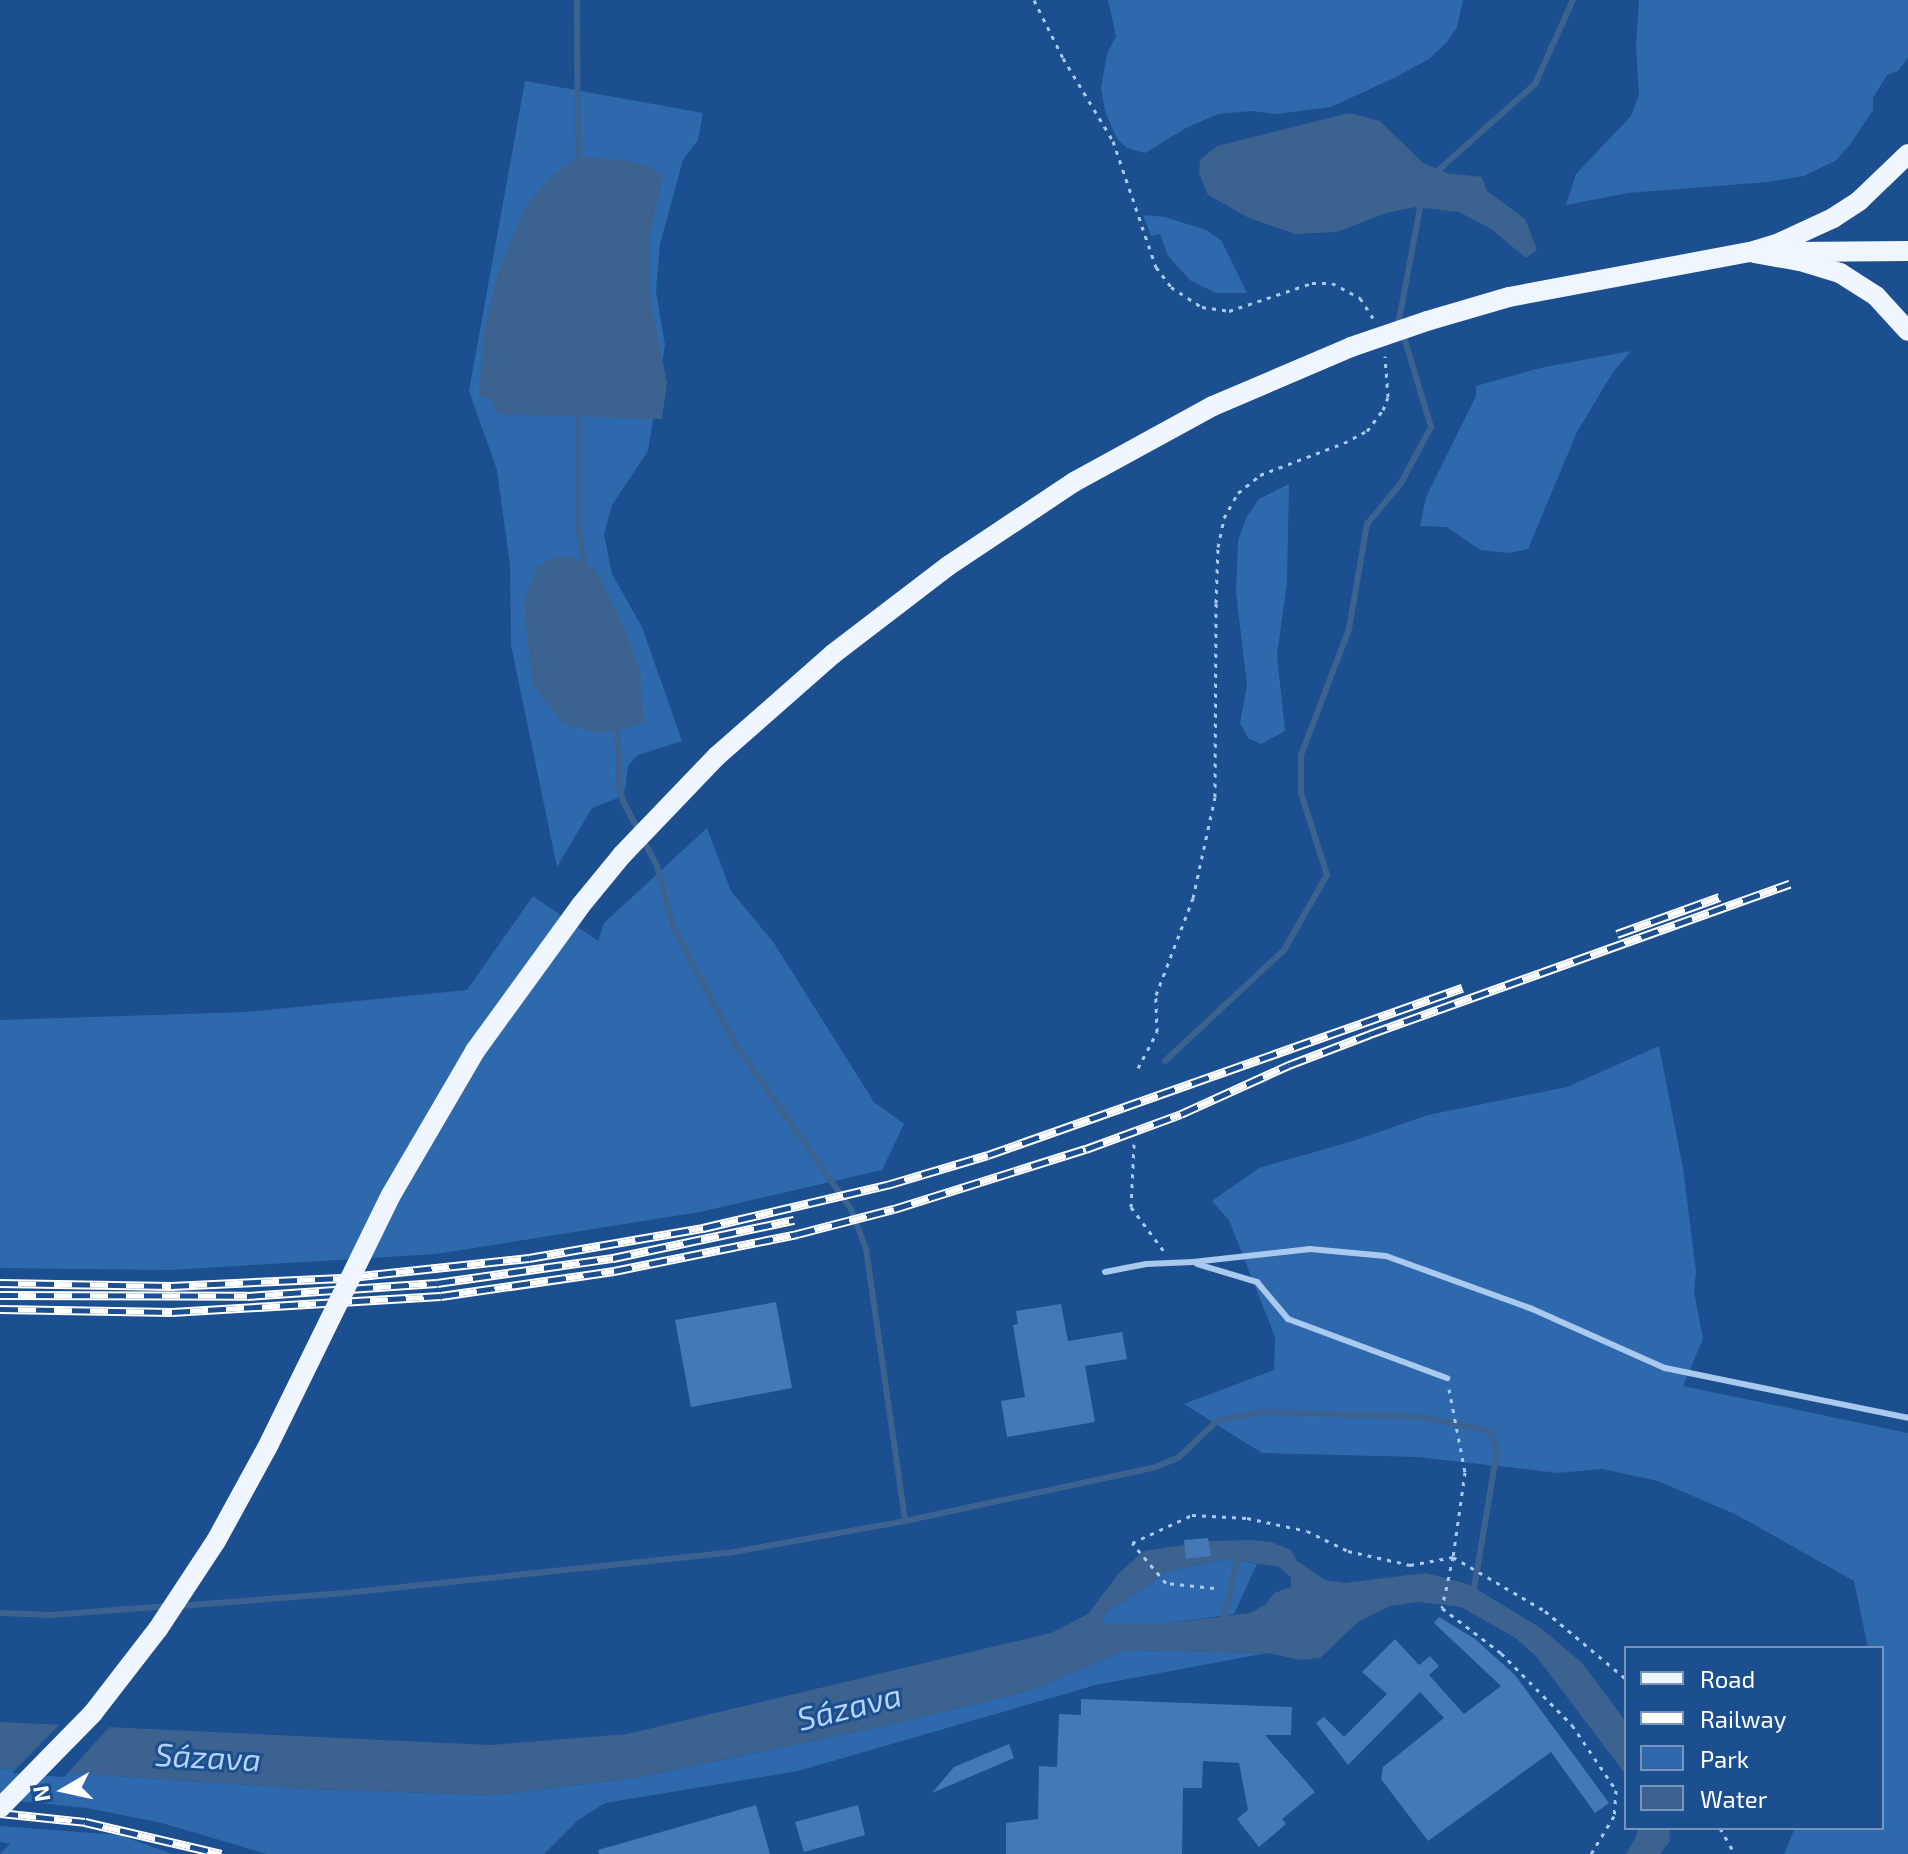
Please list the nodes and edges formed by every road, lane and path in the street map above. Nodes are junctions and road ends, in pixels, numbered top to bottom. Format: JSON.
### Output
{"nodes":[{"id":1,"x":1034,"y":0,"type":"edge"},
{"id":2,"x":1908,"y":154,"type":"edge"},
{"id":3,"x":1908,"y":251,"type":"edge"},
{"id":4,"x":1750,"y":252,"type":"junction"},
{"id":5,"x":1156,"y":267,"type":"dead end"},
{"id":6,"x":1908,"y":331,"type":"edge"},
{"id":7,"x":1216,"y":603,"type":"dead end"},
{"id":8,"x":1138,"y":1068,"type":"dead end"},
{"id":9,"x":1134,"y":1144,"type":"dead end"},
{"id":10,"x":1193,"y":1262,"type":"junction"},
{"id":11,"x":1105,"y":1272,"type":"dead end"},
{"id":12,"x":1447,"y":1378,"type":"joint"},
{"id":13,"x":1908,"y":1418,"type":"edge"},
{"id":14,"x":1453,"y":1557,"type":"junction"},
{"id":15,"x":1214,"y":1588,"type":"dead end"},
{"id":16,"x":1624,"y":1677,"type":"edge"},
{"id":17,"x":0,"y":1808,"type":"edge"},
{"id":18,"x":1721,"y":1830,"type":"edge"},
{"id":19,"x":1591,"y":1854,"type":"edge"},
{"id":20,"x":1735,"y":1854,"type":"edge"}],
"edges":[{"from":1,"to":5,"type":"path"},
{"from":2,"to":4,"type":"main road"},
{"from":3,"to":4,"type":"main road"},
{"from":4,"to":6,"type":"main road"},
{"from":4,"to":17,"type":"main road","bridge":true},
{"from":7,"to":8,"type":"path"},
{"from":9,"to":10,"type":"path"},
{"from":10,"to":11,"type":"lane"},
{"from":10,"to":12,"type":"lane"},
{"from":10,"to":13,"type":"lane"},
{"from":12,"to":14,"type":"path"},
{"from":14,"to":15,"type":"path"},
{"from":14,"to":16,"type":"path"},
{"from":14,"to":19,"type":"path"},
{"from":18,"to":20,"type":"path"}]}
